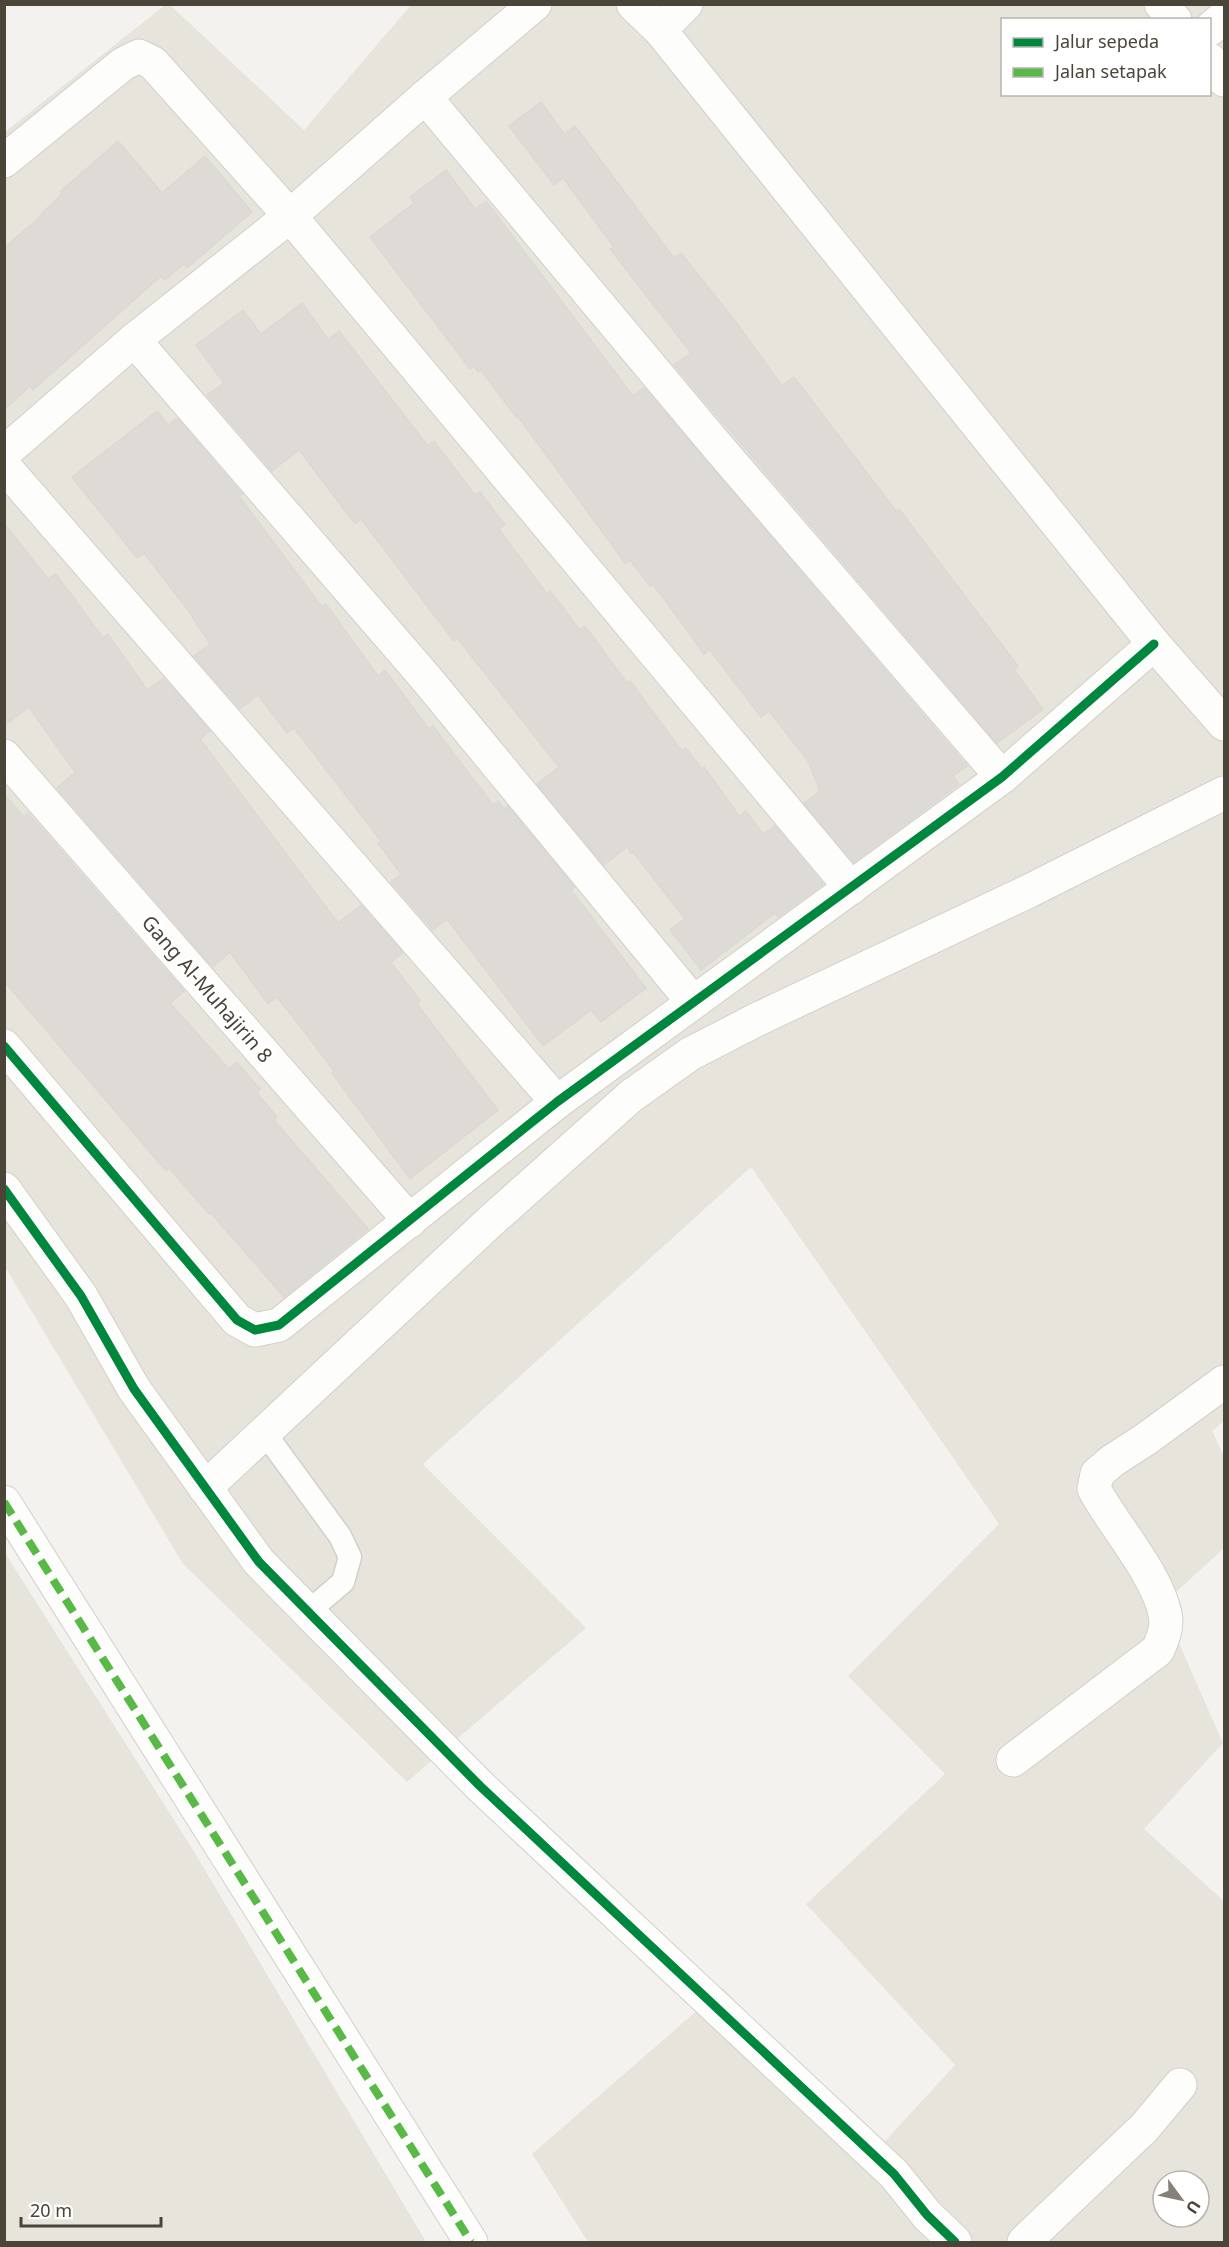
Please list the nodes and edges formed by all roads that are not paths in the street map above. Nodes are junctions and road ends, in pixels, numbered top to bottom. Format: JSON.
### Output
{"nodes":[{"id":1,"x":535,"y":4,"type":"edge"},
{"id":2,"x":633,"y":4,"type":"edge"},
{"id":3,"x":686,"y":4,"type":"edge"},
{"id":4,"x":1161,"y":4,"type":"edge"},
{"id":5,"x":1224,"y":17,"type":"edge"},
{"id":6,"x":1173,"y":18,"type":"edge"},
{"id":7,"x":1211,"y":27,"type":"edge"},
{"id":8,"x":660,"y":30,"type":"junction"},
{"id":9,"x":1211,"y":63,"type":"edge"},
{"id":10,"x":1224,"y":80,"type":"edge"},
{"id":11,"x":425,"y":97,"type":"junction"},
{"id":12,"x":4,"y":161,"type":"edge"},
{"id":13,"x":290,"y":216,"type":"junction"},
{"id":14,"x":134,"y":340,"type":"junction"},
{"id":15,"x":4,"y":453,"type":"edge"},
{"id":16,"x":4,"y":466,"type":"edge"},
{"id":17,"x":1154,"y":644,"type":"junction"},
{"id":18,"x":1224,"y":724,"type":"edge"},
{"id":19,"x":4,"y":756,"type":"edge"},
{"id":20,"x":1002,"y":777,"type":"junction"},
{"id":21,"x":1224,"y":793,"type":"edge"},
{"id":22,"x":851,"y":888,"type":"junction"},
{"id":23,"x":693,"y":1002,"type":"junction"},
{"id":24,"x":4,"y":1046,"type":"edge"},
{"id":25,"x":557,"y":1102,"type":"junction"},
{"id":26,"x":4,"y":1189,"type":"edge"},
{"id":27,"x":410,"y":1221,"type":"junction"},
{"id":28,"x":1224,"y":1382,"type":"edge"},
{"id":29,"x":264,"y":1432,"type":"junction"},
{"id":30,"x":205,"y":1488,"type":"junction"},
{"id":31,"x":4,"y":1502,"type":"edge"},
{"id":32,"x":309,"y":1611,"type":"junction"},
{"id":33,"x":1013,"y":1760,"type":"dead end"},
{"id":34,"x":1180,"y":2085,"type":"dead end"},
{"id":35,"x":471,"y":2242,"type":"edge"},
{"id":36,"x":955,"y":2242,"type":"edge"},
{"id":37,"x":1024,"y":2242,"type":"edge"}],
"edges":[{"from":1,"to":11,"type":"street"},
{"from":2,"to":8,"type":"street"},
{"from":3,"to":8,"type":"street"},
{"from":4,"to":6,"type":"street"},
{"from":5,"to":7,"type":"street"},
{"from":8,"to":17,"type":"street"},
{"from":9,"to":10,"type":"street"},
{"from":11,"to":13,"type":"street"},
{"from":11,"to":20,"type":"street"},
{"from":12,"to":13,"type":"street"},
{"from":13,"to":14,"type":"street"},
{"from":13,"to":22,"type":"street"},
{"from":14,"to":15,"type":"street"},
{"from":14,"to":23,"type":"street"},
{"from":16,"to":25,"type":"street"},
{"from":17,"to":18,"type":"street"},
{"from":17,"to":20,"type":"street"},
{"from":19,"to":27,"type":"street","name":"Gang Al-Muhajirin 8"},
{"from":20,"to":22,"type":"street"},
{"from":21,"to":29,"type":"street"},
{"from":22,"to":23,"type":"street"},
{"from":23,"to":25,"type":"street"},
{"from":24,"to":27,"type":"street"},
{"from":25,"to":27,"type":"street"},
{"from":26,"to":30,"type":"street"},
{"from":28,"to":33,"type":"street"},
{"from":29,"to":30,"type":"street"},
{"from":29,"to":32,"type":"lane"},
{"from":30,"to":32,"type":"street"},
{"from":31,"to":35,"type":"street"},
{"from":32,"to":36,"type":"street"},
{"from":34,"to":37,"type":"street"}]}
